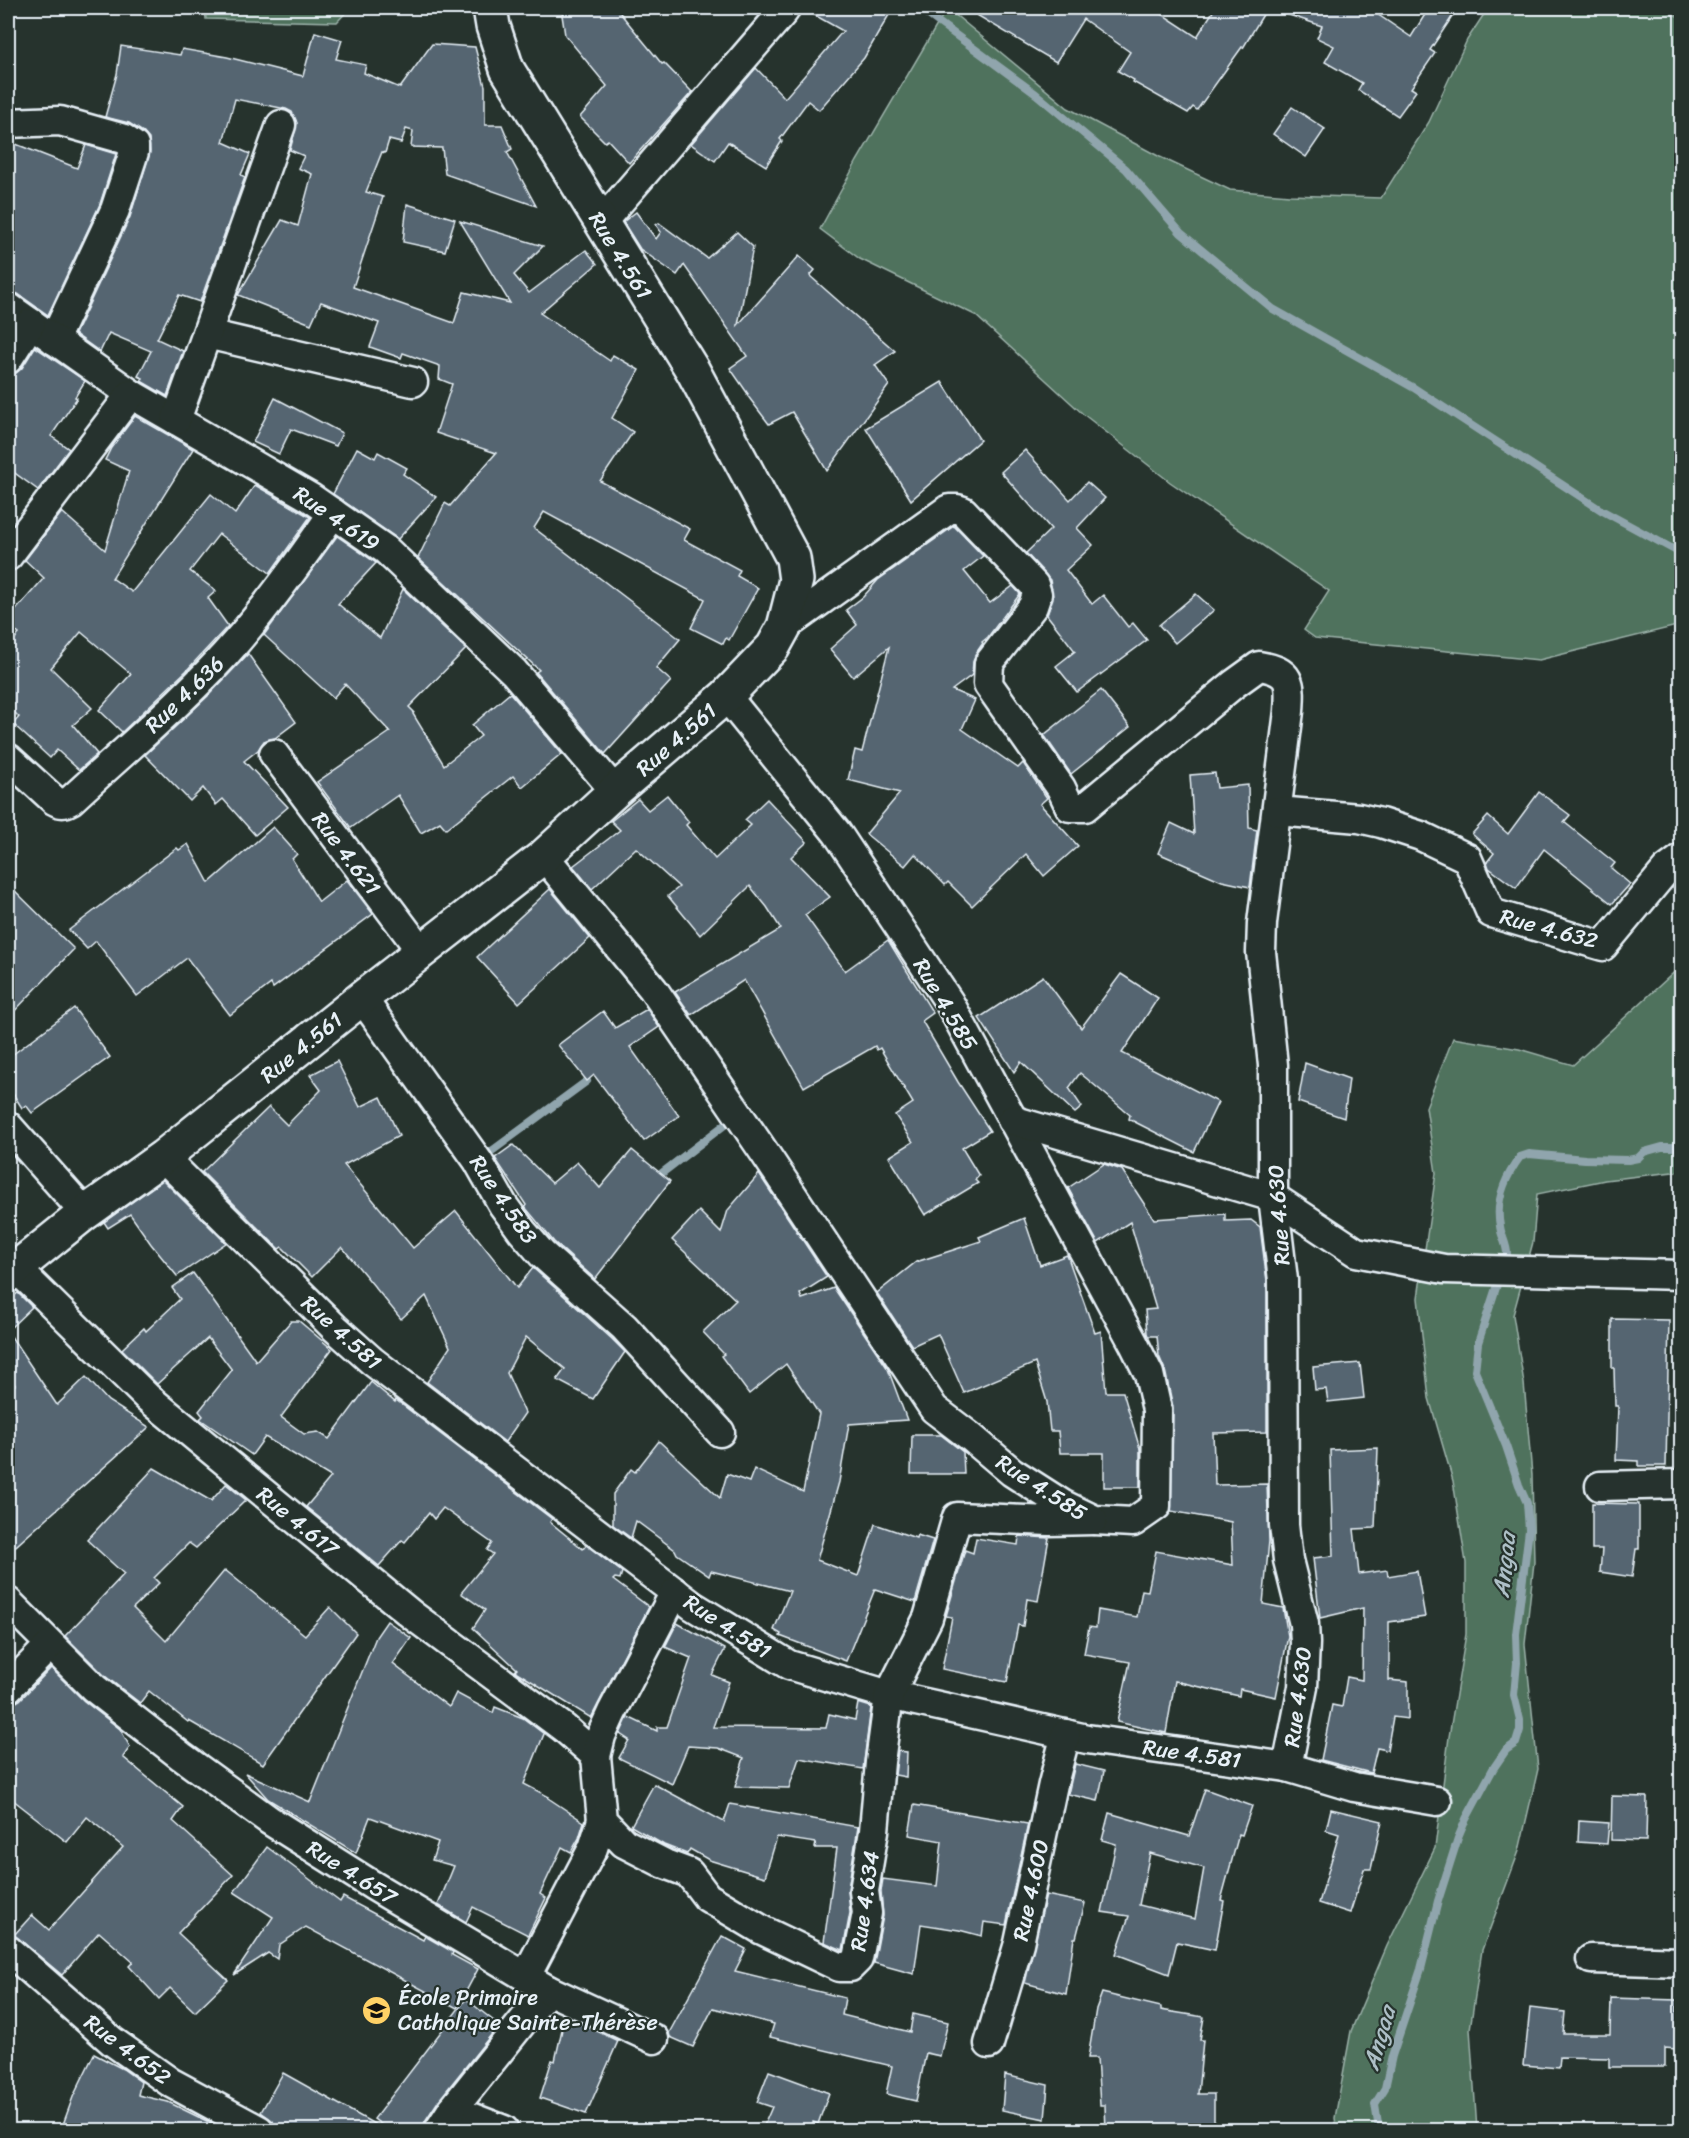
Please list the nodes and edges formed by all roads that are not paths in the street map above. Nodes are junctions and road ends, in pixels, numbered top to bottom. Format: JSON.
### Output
{"nodes":[{"id":1,"x":490,"y":8,"type":"edge"},
{"id":2,"x":784,"y":11,"type":"dead end"},
{"id":3,"x":8,"y":123,"type":"edge"},
{"id":4,"x":281,"y":125,"type":"dead end"},
{"id":5,"x":601,"y":223,"type":"junction"},
{"id":6,"x":8,"y":307,"type":"edge"},
{"id":7,"x":31,"y":323,"type":"junction"},
{"id":8,"x":207,"y":334,"type":"junction"},
{"id":9,"x":54,"y":340,"type":"junction"},
{"id":10,"x":8,"y":358,"type":"edge"},
{"id":11,"x":413,"y":382,"type":"dead end"},
{"id":12,"x":131,"y":394,"type":"junction"},
{"id":13,"x":176,"y":420,"type":"junction"},
{"id":14,"x":333,"y":513,"type":"junction"},
{"id":15,"x":8,"y":556,"type":"edge"},
{"id":16,"x":784,"y":627,"type":"junction"},
{"id":17,"x":726,"y":696,"type":"junction"},
{"id":18,"x":274,"y":754,"type":"dead end"},
{"id":19,"x":8,"y":759,"type":"edge"},
{"id":20,"x":615,"y":791,"type":"junction"},
{"id":21,"x":1277,"y":811,"type":"junction"},
{"id":22,"x":544,"y":856,"type":"junction"},
{"id":23,"x":1682,"y":858,"type":"edge"},
{"id":24,"x":421,"y":951,"type":"junction"},
{"id":25,"x":362,"y":998,"type":"junction"},
{"id":26,"x":1012,"y":1120,"type":"junction"},
{"id":27,"x":8,"y":1126,"type":"edge"},
{"id":28,"x":163,"y":1158,"type":"junction"},
{"id":29,"x":1273,"y":1197,"type":"junction"},
{"id":30,"x":86,"y":1213,"type":"junction"},
{"id":31,"x":12,"y":1272,"type":"edge"},
{"id":32,"x":1682,"y":1275,"type":"edge"},
{"id":33,"x":720,"y":1431,"type":"dead end"},
{"id":34,"x":1682,"y":1484,"type":"edge"},
{"id":35,"x":1600,"y":1486,"type":"dead end"},
{"id":36,"x":1095,"y":1520,"type":"junction"},
{"id":37,"x":675,"y":1592,"type":"junction"},
{"id":38,"x":8,"y":1602,"type":"edge"},
{"id":39,"x":50,"y":1645,"type":"junction"},
{"id":40,"x":8,"y":1688,"type":"edge"},
{"id":41,"x":889,"y":1695,"type":"junction"},
{"id":42,"x":1066,"y":1734,"type":"junction"},
{"id":43,"x":596,"y":1756,"type":"junction"},
{"id":44,"x":1287,"y":1767,"type":"junction"},
{"id":45,"x":1437,"y":1802,"type":"dead end"},
{"id":46,"x":602,"y":1820,"type":"junction"},
{"id":47,"x":8,"y":1950,"type":"edge"},
{"id":48,"x":1591,"y":1959,"type":"dead end"},
{"id":49,"x":1682,"y":1962,"type":"edge"},
{"id":50,"x":537,"y":1983,"type":"junction"},
{"id":51,"x":654,"y":2039,"type":"dead end"},
{"id":52,"x":989,"y":2044,"type":"dead end"},
{"id":53,"x":445,"y":2120,"type":"edge"},
{"id":54,"x":259,"y":2130,"type":"edge"},
{"id":55,"x":504,"y":2130,"type":"edge"}],
"edges":[{"from":1,"to":5,"type":"main road","name":"Rue 4.561"},
{"from":2,"to":5,"type":"street"},
{"from":3,"to":9,"type":"street"},
{"from":4,"to":8,"type":"street"},
{"from":5,"to":16,"type":"main road","name":"Rue 4.561"},
{"from":6,"to":7,"type":"street","name":"Rue 4.619"},
{"from":7,"to":9,"type":"street","name":"Rue 4.619"},
{"from":7,"to":10,"type":"street"},
{"from":8,"to":11,"type":"street"},
{"from":8,"to":13,"type":"street"},
{"from":9,"to":12,"type":"street","name":"Rue 4.619"},
{"from":12,"to":13,"type":"street","name":"Rue 4.619"},
{"from":12,"to":15,"type":"street"},
{"from":13,"to":14,"type":"street","name":"Rue 4.619"},
{"from":14,"to":19,"type":"street","name":"Rue 4.636"},
{"from":14,"to":20,"type":"street","name":"Rue 4.619"},
{"from":16,"to":17,"type":"main road","name":"Rue 4.561"},
{"from":16,"to":21,"type":"street","name":"Rue 4.630"},
{"from":17,"to":20,"type":"main road","name":"Rue 4.561"},
{"from":17,"to":26,"type":"street","name":"Rue 4.585"},
{"from":18,"to":24,"type":"street","name":"Rue 4.621"},
{"from":20,"to":22,"type":"main road","name":"Rue 4.561"},
{"from":21,"to":23,"type":"street","name":"Rue 4.632"},
{"from":21,"to":29,"type":"street","name":"Rue 4.630"},
{"from":22,"to":24,"type":"main road","name":"Rue 4.561"},
{"from":22,"to":36,"type":"street","name":"Rue 4.585"},
{"from":24,"to":25,"type":"main road","name":"Rue 4.561"},
{"from":25,"to":28,"type":"main road","name":"Rue 4.561"},
{"from":25,"to":33,"type":"street","name":"Rue 4.583"},
{"from":26,"to":29,"type":"street"},
{"from":26,"to":36,"type":"street","name":"Rue 4.585"},
{"from":27,"to":30,"type":"street"},
{"from":28,"to":30,"type":"main road","name":"Rue 4.561"},
{"from":28,"to":37,"type":"street","name":"Rue 4.581"},
{"from":29,"to":32,"type":"street"},
{"from":29,"to":44,"type":"street","name":"Rue 4.630"},
{"from":30,"to":31,"type":"main road","name":"Rue 4.561"},
{"from":31,"to":43,"type":"street","name":"Rue 4.617"},
{"from":34,"to":35,"type":"street"},
{"from":36,"to":41,"type":"street","name":"Rue 4.634"},
{"from":37,"to":41,"type":"street","name":"Rue 4.581"},
{"from":37,"to":43,"type":"street"},
{"from":38,"to":39,"type":"street","name":"Rue 4.657"},
{"from":39,"to":40,"type":"street"},
{"from":39,"to":50,"type":"street","name":"Rue 4.657"},
{"from":41,"to":42,"type":"street","name":"Rue 4.581"},
{"from":41,"to":46,"type":"street","name":"Rue 4.634"},
{"from":42,"to":44,"type":"street","name":"Rue 4.581"},
{"from":42,"to":52,"type":"street","name":"Rue 4.600"},
{"from":43,"to":46,"type":"street"},
{"from":44,"to":45,"type":"street","name":"Rue 4.581"},
{"from":46,"to":50,"type":"street"},
{"from":47,"to":54,"type":"street","name":"Rue 4.652"},
{"from":48,"to":49,"type":"street"},
{"from":50,"to":51,"type":"street","name":"Rue 4.657"},
{"from":50,"to":53,"type":"street"},
{"from":53,"to":55,"type":"street"}]}
